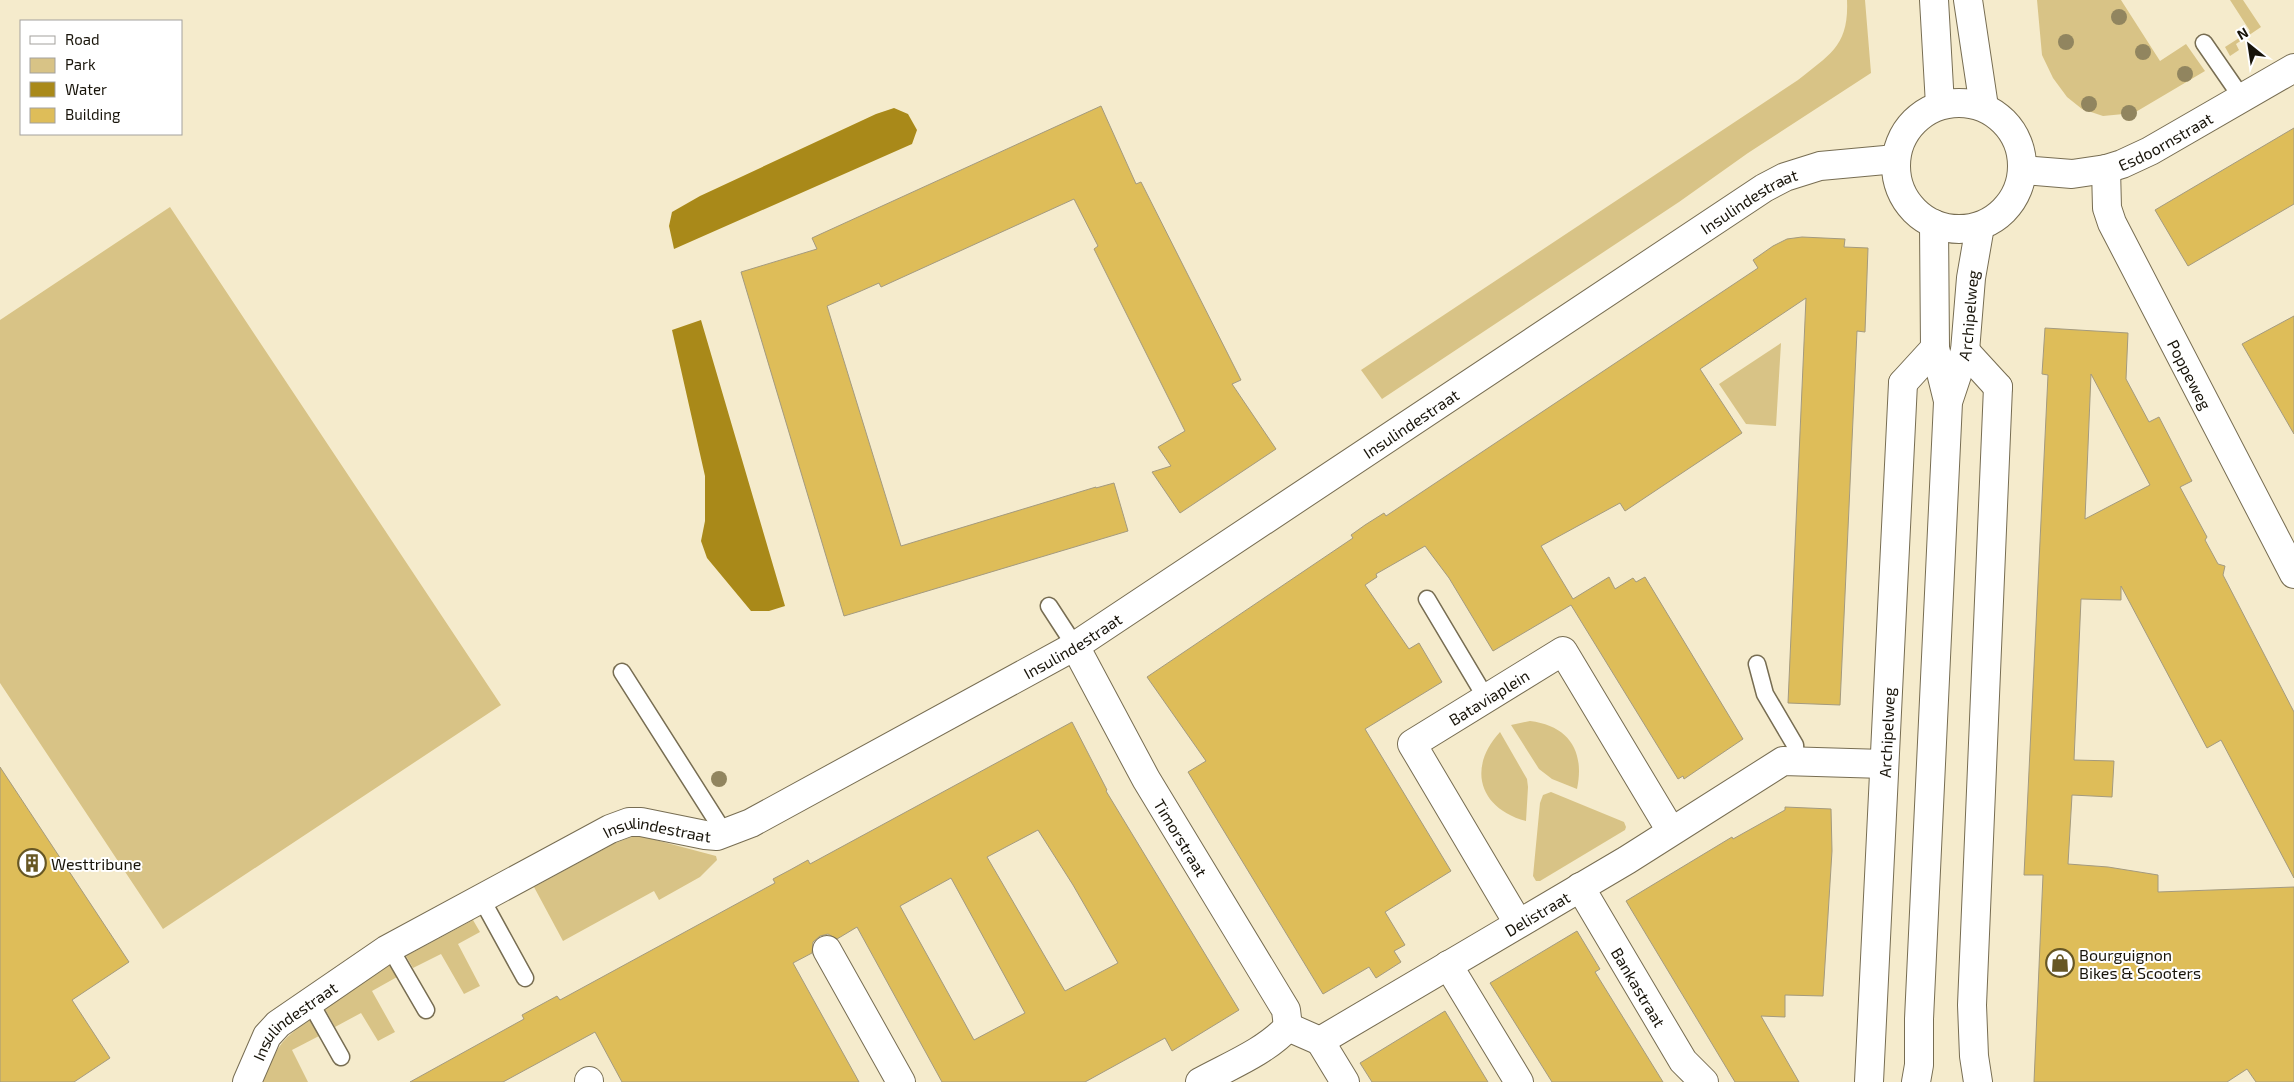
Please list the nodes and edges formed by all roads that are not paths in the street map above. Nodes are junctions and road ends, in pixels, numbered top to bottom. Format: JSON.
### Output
{"nodes":[{"id":1,"x":1934,"y":0,"type":"edge"},
{"id":2,"x":1968,"y":0,"type":"edge"},
{"id":3,"x":2204,"y":43,"type":"dead end"},
{"id":4,"x":2294,"y":68,"type":"edge"},
{"id":5,"x":2242,"y":98,"type":"junction"},
{"id":6,"x":1940,"y":105,"type":"junction"},
{"id":7,"x":1984,"y":107,"type":"junction"},
{"id":8,"x":1896,"y":159,"type":"junction"},
{"id":9,"x":2106,"y":169,"type":"junction"},
{"id":10,"x":2023,"y":170,"type":"junction"},
{"id":11,"x":1934,"y":224,"type":"junction"},
{"id":12,"x":1980,"y":226,"type":"junction"},
{"id":13,"x":1935,"y":348,"type":"junction"},
{"id":14,"x":1965,"y":351,"type":"junction"},
{"id":15,"x":1948,"y":402,"type":"junction"},
{"id":16,"x":2294,"y":574,"type":"edge"},
{"id":17,"x":1427,"y":599,"type":"dead end"},
{"id":18,"x":1049,"y":606,"type":"dead end"},
{"id":19,"x":1075,"y":646,"type":"junction"},
{"id":20,"x":1756,"y":664,"type":"dead end"},
{"id":21,"x":622,"y":672,"type":"dead end"},
{"id":22,"x":1486,"y":698,"type":"junction"},
{"id":23,"x":1796,"y":760,"type":"junction"},
{"id":24,"x":1884,"y":764,"type":"junction"},
{"id":25,"x":1671,"y":831,"type":"junction"},
{"id":26,"x":725,"y":834,"type":"junction"},
{"id":27,"x":1580,"y":887,"type":"junction"},
{"id":28,"x":481,"y":898,"type":"junction"},
{"id":29,"x":1518,"y":923,"type":"junction"},
{"id":30,"x":390,"y":948,"type":"junction"},
{"id":31,"x":827,"y":950,"type":"dead end"},
{"id":32,"x":1448,"y":965,"type":"junction"},
{"id":33,"x":525,"y":978,"type":"dead end"},
{"id":34,"x":310,"y":1002,"type":"junction"},
{"id":35,"x":426,"y":1010,"type":"dead end"},
{"id":36,"x":1288,"y":1027,"type":"junction"},
{"id":37,"x":1320,"y":1041,"type":"junction"},
{"id":38,"x":341,"y":1057,"type":"dead end"},
{"id":39,"x":1920,"y":1076,"type":"edge"},
{"id":40,"x":247,"y":1082,"type":"edge"},
{"id":41,"x":901,"y":1082,"type":"edge"},
{"id":42,"x":1200,"y":1082,"type":"edge"},
{"id":43,"x":1346,"y":1082,"type":"edge"},
{"id":44,"x":1520,"y":1082,"type":"edge"},
{"id":45,"x":1704,"y":1082,"type":"edge"},
{"id":46,"x":1869,"y":1082,"type":"edge"},
{"id":47,"x":1978,"y":1082,"type":"edge"}],
"edges":[{"from":1,"to":6,"type":"street"},
{"from":2,"to":7,"type":"street"},
{"from":3,"to":5,"type":"lane"},
{"from":4,"to":5,"type":"street","name":"Esdoornstraat"},
{"from":5,"to":9,"type":"street","name":"Esdoornstraat"},
{"from":6,"to":7,"type":"street"},
{"from":6,"to":8,"type":"street"},
{"from":7,"to":10,"type":"street"},
{"from":8,"to":11,"type":"street"},
{"from":8,"to":19,"type":"street","name":"Insulindestraat"},
{"from":9,"to":10,"type":"street","name":"Esdoornstraat"},
{"from":9,"to":16,"type":"street","name":"Poppeweg"},
{"from":10,"to":12,"type":"street"},
{"from":11,"to":12,"type":"street"},
{"from":11,"to":13,"type":"street","name":"Archipelweg"},
{"from":12,"to":14,"type":"street","name":"Archipelweg"},
{"from":13,"to":15,"type":"street","name":"Archipelweg"},
{"from":13,"to":24,"type":"street","name":"Archipelweg"},
{"from":14,"to":15,"type":"street","name":"Archipelweg"},
{"from":14,"to":47,"type":"street"},
{"from":15,"to":39,"type":"street","name":"Archipelweg"},
{"from":17,"to":22,"type":"lane"},
{"from":18,"to":19,"type":"lane"},
{"from":19,"to":26,"type":"street","name":"Insulindestraat"},
{"from":19,"to":36,"type":"street","name":"Timorstraat"},
{"from":20,"to":23,"type":"lane"},
{"from":21,"to":26,"type":"lane"},
{"from":22,"to":25,"type":"street","name":"Bataviaplein"},
{"from":22,"to":29,"type":"street","name":"Bataviaplein"},
{"from":23,"to":24,"type":"street","name":"Delistraat"},
{"from":23,"to":25,"type":"street","name":"Delistraat"},
{"from":24,"to":46,"type":"street","name":"Archipelweg"},
{"from":25,"to":27,"type":"street","name":"Delistraat"},
{"from":26,"to":28,"type":"street","name":"Insulindestraat"},
{"from":27,"to":29,"type":"street","name":"Delistraat"},
{"from":27,"to":45,"type":"street","name":"Bankastraat"},
{"from":28,"to":30,"type":"street","name":"Insulindestraat"},
{"from":28,"to":33,"type":"lane"},
{"from":29,"to":32,"type":"street","name":"Delistraat"},
{"from":30,"to":34,"type":"street","name":"Insulindestraat"},
{"from":30,"to":35,"type":"lane"},
{"from":31,"to":41,"type":"street"},
{"from":32,"to":37,"type":"street","name":"Delistraat"},
{"from":32,"to":44,"type":"street"},
{"from":34,"to":38,"type":"lane"},
{"from":34,"to":40,"type":"street","name":"Insulindestraat"},
{"from":36,"to":37,"type":"street"},
{"from":36,"to":42,"type":"street"},
{"from":37,"to":43,"type":"street"}]}
